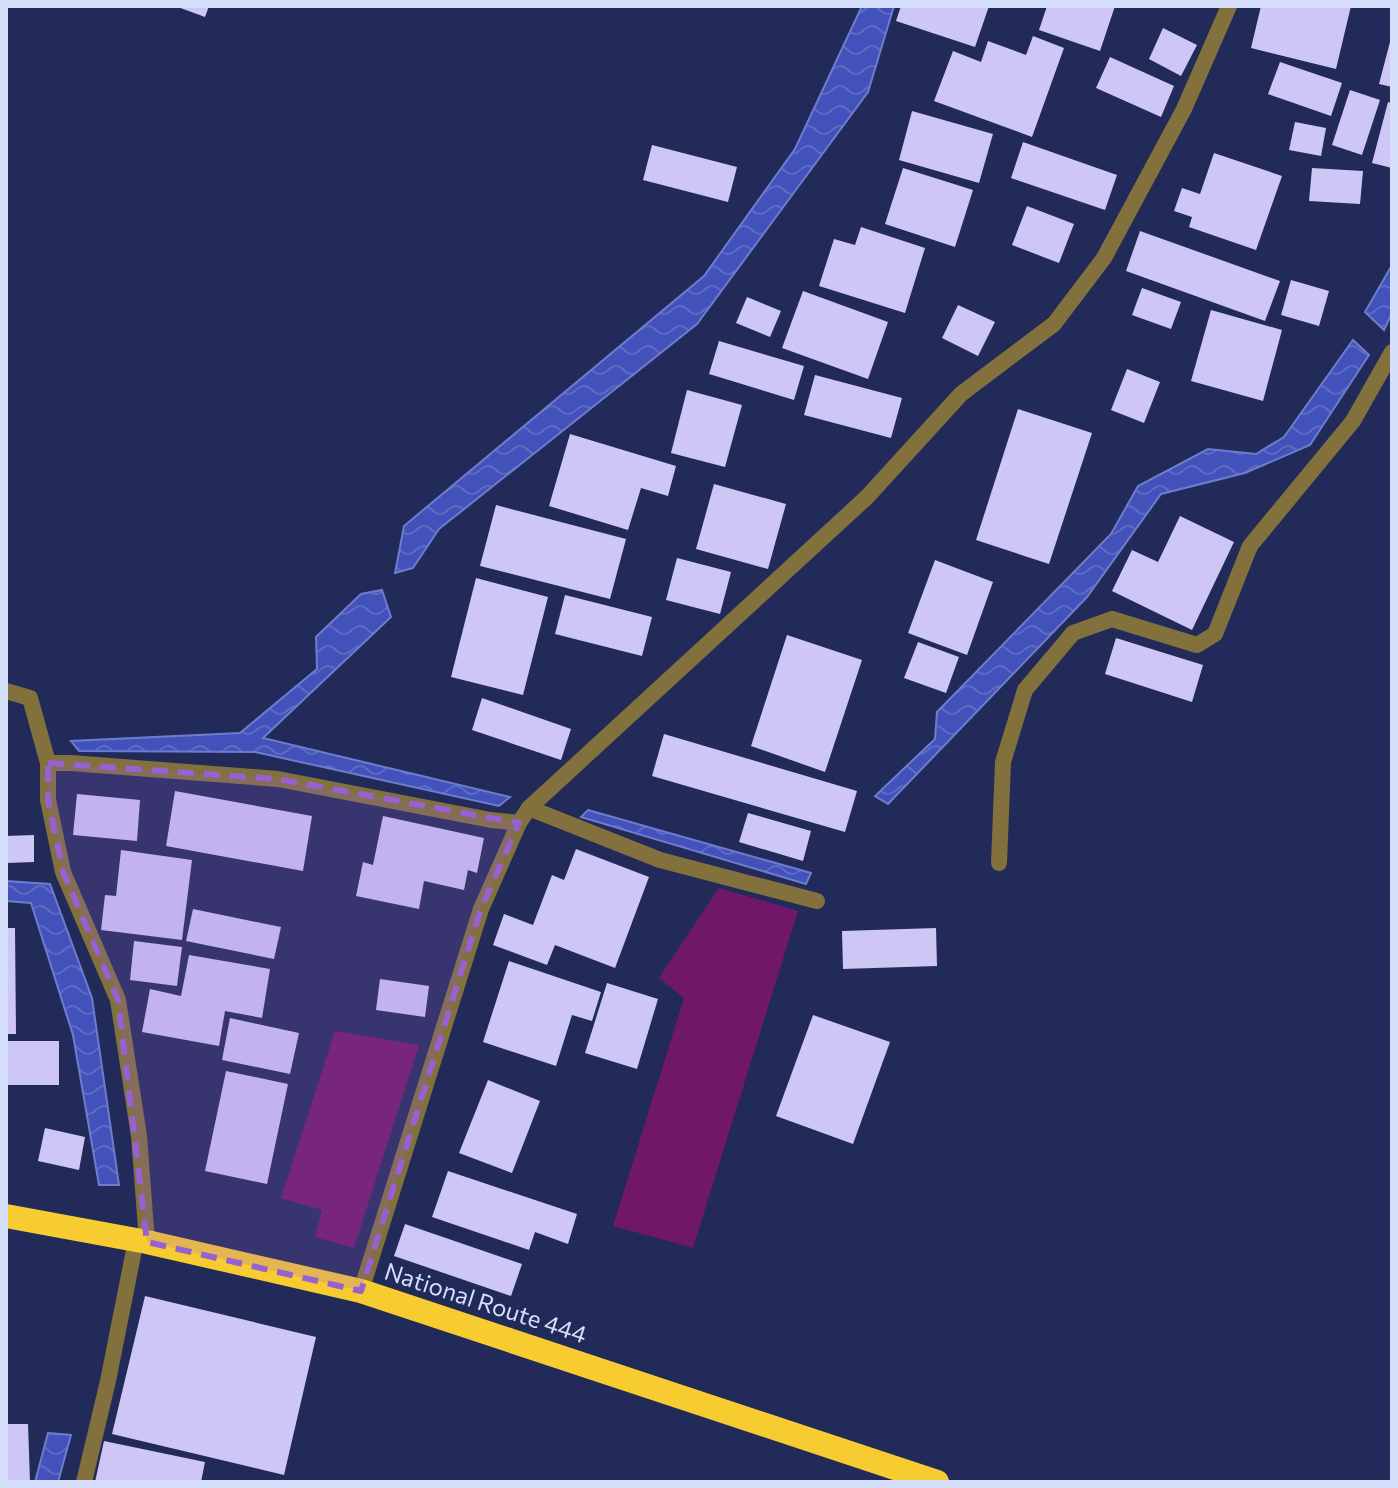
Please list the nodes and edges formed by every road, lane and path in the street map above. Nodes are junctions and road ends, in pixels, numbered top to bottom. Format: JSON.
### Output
{"nodes":[{"id":1,"x":1229,"y":6,"type":"edge"},
{"id":2,"x":1392,"y":352,"type":"edge"},
{"id":3,"x":6,"y":691,"type":"edge"},
{"id":4,"x":48,"y":763,"type":"junction"},
{"id":5,"x":529,"y":808,"type":"junction"},
{"id":6,"x":519,"y":823,"type":"junction"},
{"id":7,"x":999,"y":863,"type":"dead end"},
{"id":8,"x":817,"y":901,"type":"dead end"},
{"id":9,"x":6,"y":1216,"type":"edge"},
{"id":10,"x":141,"y":1241,"type":"junction"},
{"id":11,"x":361,"y":1291,"type":"junction"},
{"id":12,"x":84,"y":1482,"type":"edge"},
{"id":13,"x":937,"y":1482,"type":"edge"}],
"edges":[{"from":1,"to":5,"type":"street"},
{"from":2,"to":7,"type":"street"},
{"from":3,"to":4,"type":"street"},
{"from":4,"to":6,"type":"street"},
{"from":4,"to":10,"type":"street"},
{"from":5,"to":6,"type":"street"},
{"from":5,"to":8,"type":"street"},
{"from":6,"to":11,"type":"street"},
{"from":9,"to":10,"type":"highway","name":"National Route 444"},
{"from":10,"to":11,"type":"highway","name":"National Route 444"},
{"from":10,"to":12,"type":"street"},
{"from":11,"to":13,"type":"highway","name":"National Route 444"}]}
